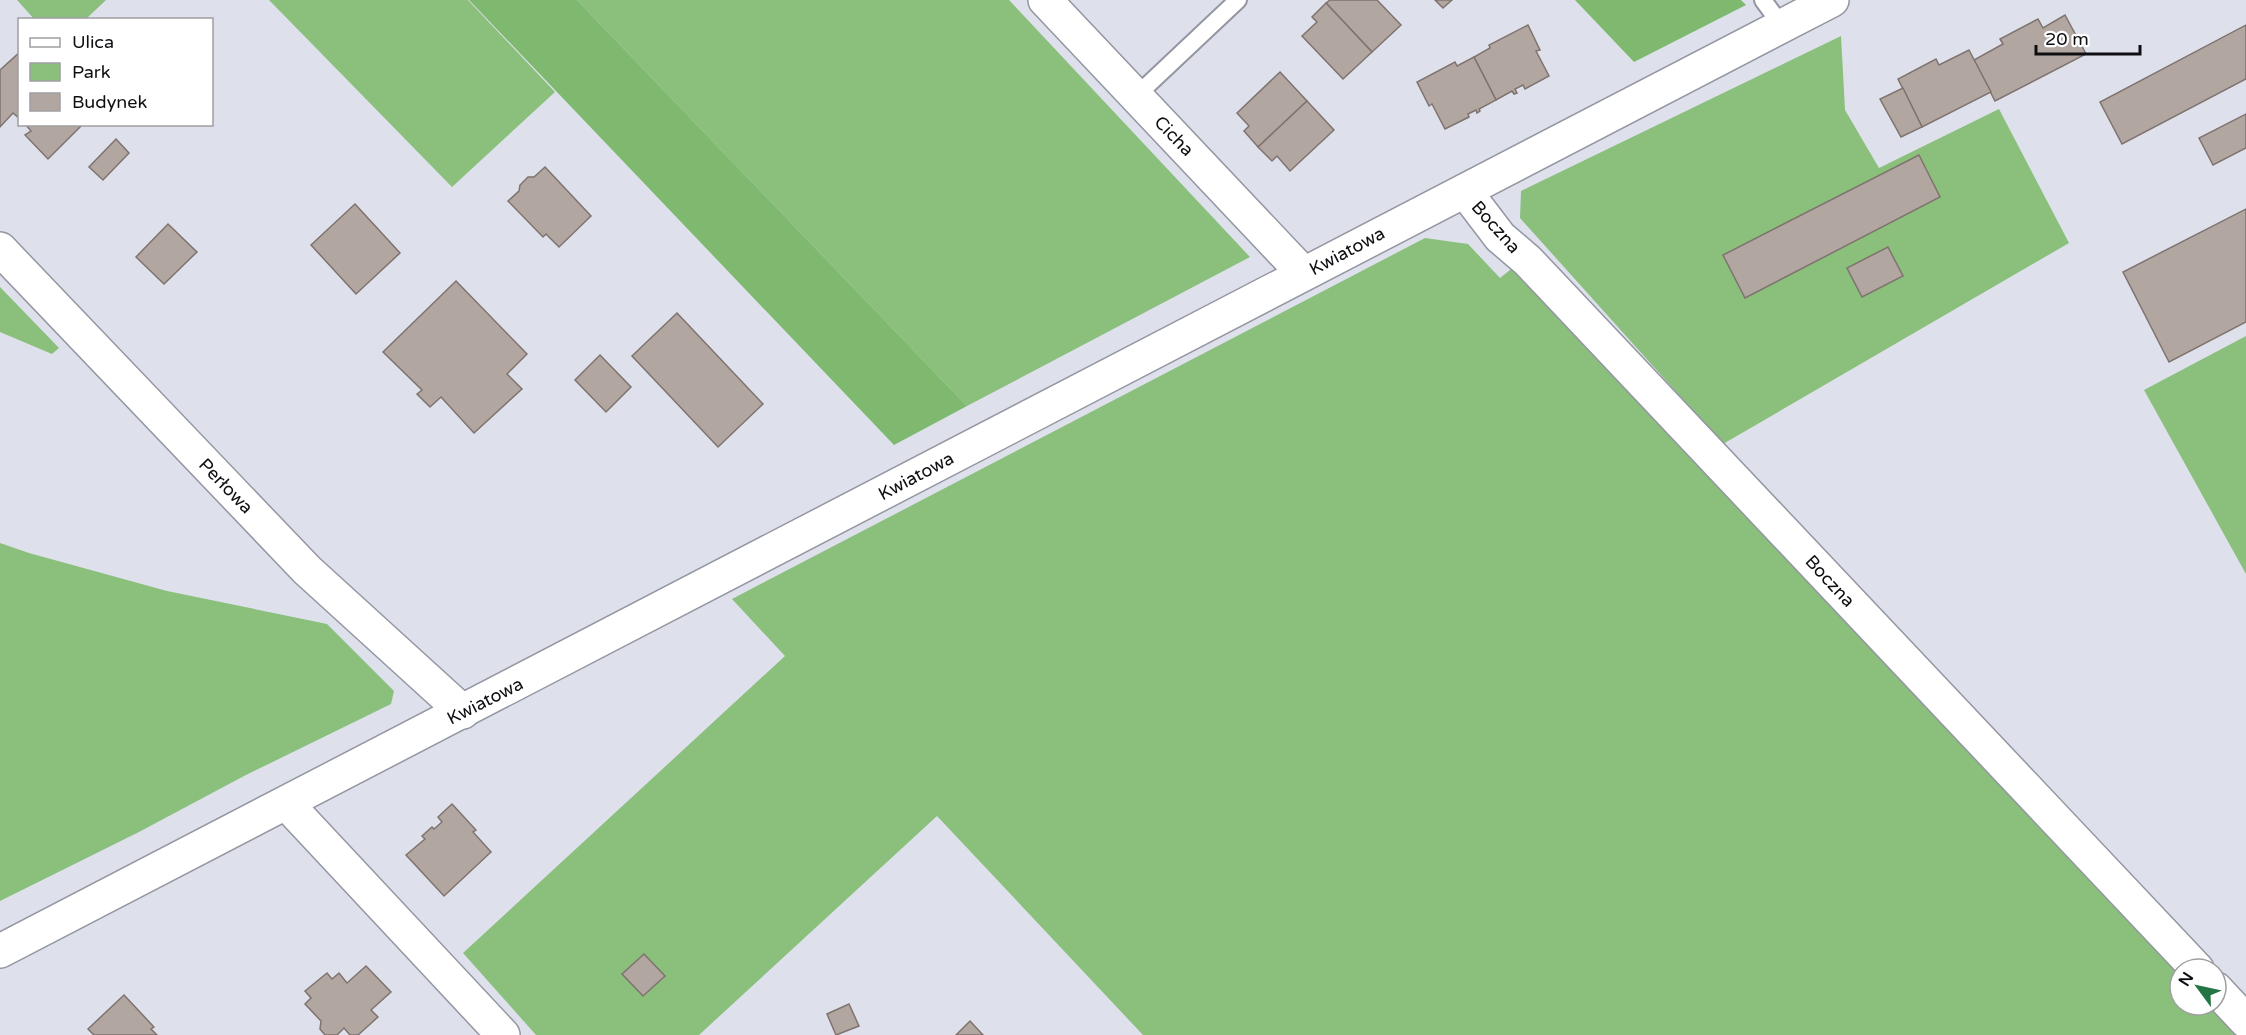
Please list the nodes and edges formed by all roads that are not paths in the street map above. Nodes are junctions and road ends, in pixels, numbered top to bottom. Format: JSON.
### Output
{"nodes":[{"id":1,"x":1045,"y":0,"type":"edge"},
{"id":2,"x":1238,"y":0,"type":"edge"},
{"id":3,"x":1763,"y":0,"type":"edge"},
{"id":4,"x":1832,"y":0,"type":"edge"},
{"id":5,"x":1782,"y":26,"type":"junction"},
{"id":6,"x":1136,"y":96,"type":"junction"},
{"id":7,"x":1465,"y":191,"type":"junction"},
{"id":8,"x":0,"y":249,"type":"edge"},
{"id":9,"x":1304,"y":273,"type":"junction"},
{"id":10,"x":463,"y":712,"type":"junction"},
{"id":11,"x":287,"y":804,"type":"junction"},
{"id":12,"x":0,"y":951,"type":"edge"},
{"id":13,"x":2186,"y":957,"type":"edge"},
{"id":14,"x":2228,"y":1002,"type":"edge"},
{"id":15,"x":2246,"y":1021,"type":"edge"},
{"id":16,"x":503,"y":1035,"type":"edge"}],
"edges":[{"from":1,"to":6,"type":"street","name":"Cicha"},
{"from":2,"to":6,"type":"lane"},
{"from":3,"to":5,"type":"lane"},
{"from":4,"to":5,"type":"street","name":"Kwiatowa"},
{"from":5,"to":7,"type":"street","name":"Kwiatowa"},
{"from":6,"to":9,"type":"street","name":"Cicha"},
{"from":7,"to":9,"type":"street","name":"Kwiatowa"},
{"from":7,"to":13,"type":"street","name":"Boczna"},
{"from":8,"to":10,"type":"street","name":"Perłowa"},
{"from":9,"to":10,"type":"street","name":"Kwiatowa"},
{"from":10,"to":11,"type":"street","name":"Kwiatowa"},
{"from":11,"to":12,"type":"street","name":"Kwiatowa"},
{"from":11,"to":16,"type":"street"},
{"from":14,"to":15,"type":"street"}]}
